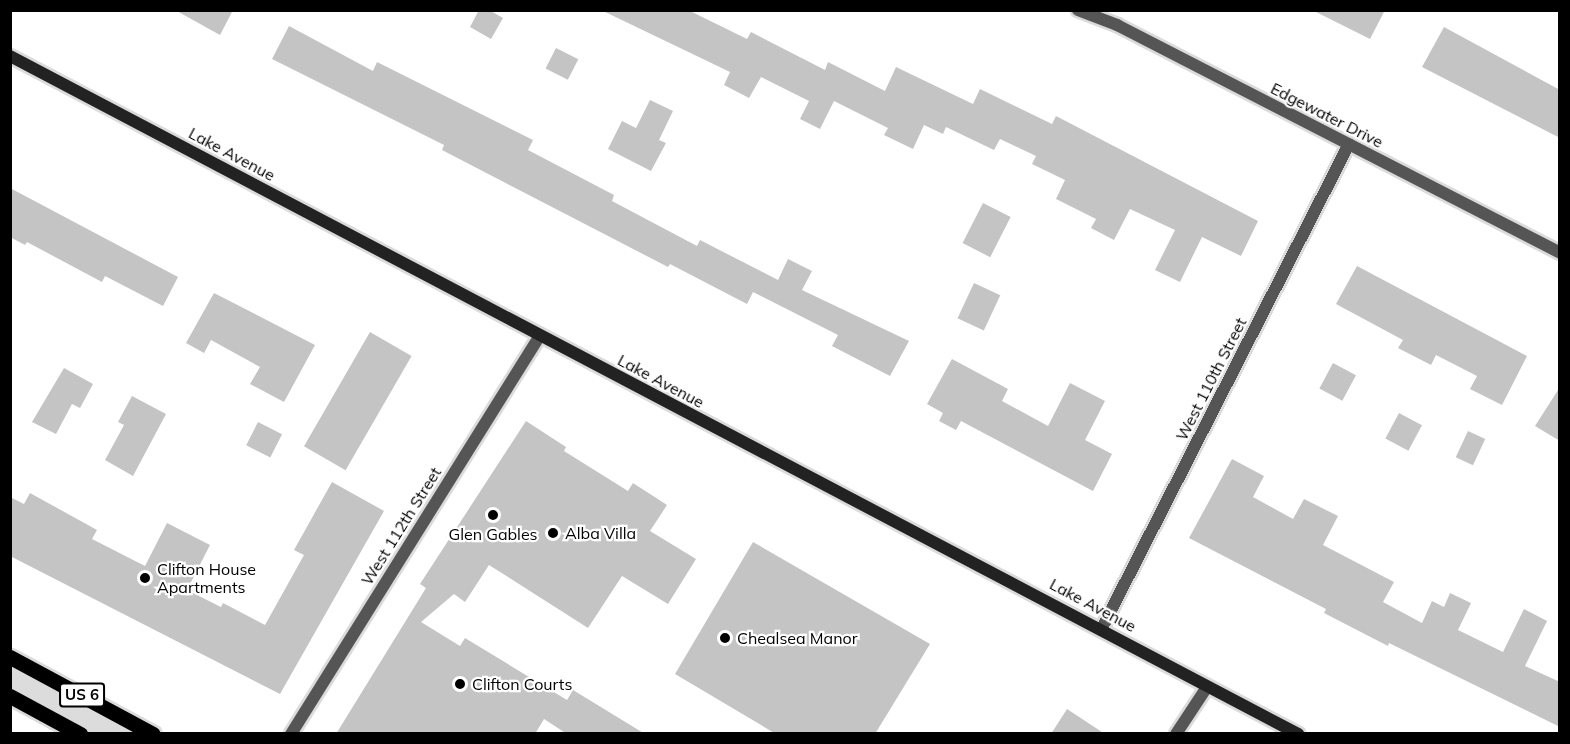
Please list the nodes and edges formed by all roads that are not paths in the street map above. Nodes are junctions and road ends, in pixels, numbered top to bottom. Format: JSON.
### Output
{"nodes":[{"id":1,"x":1078,"y":10,"type":"edge"},
{"id":2,"x":10,"y":56,"type":"edge"},
{"id":3,"x":1349,"y":144,"type":"junction"},
{"id":4,"x":1560,"y":253,"type":"edge"},
{"id":5,"x":540,"y":336,"type":"junction"},
{"id":6,"x":1102,"y":628,"type":"junction"},
{"id":7,"x":10,"y":657,"type":"edge"},
{"id":8,"x":1207,"y":687,"type":"junction"},
{"id":9,"x":10,"y":696,"type":"edge"},
{"id":10,"x":80,"y":734,"type":"edge"},
{"id":11,"x":153,"y":734,"type":"edge"},
{"id":12,"x":291,"y":734,"type":"edge"},
{"id":13,"x":1176,"y":734,"type":"edge"},
{"id":14,"x":1298,"y":734,"type":"edge"}],
"edges":[{"from":1,"to":3,"type":"street","name":"Edgewater Drive"},
{"from":2,"to":5,"type":"street","name":"Lake Avenue"},
{"from":3,"to":4,"type":"street","name":"Edgewater Drive"},
{"from":3,"to":6,"type":"street","name":"West 110th Street"},
{"from":5,"to":6,"type":"street","name":"Lake Avenue"},
{"from":5,"to":12,"type":"street","name":"West 112th Street"},
{"from":6,"to":8,"type":"street","name":"Lake Avenue"},
{"from":7,"to":11,"type":"main road","number":"US 6"},
{"from":8,"to":13,"type":"street"},
{"from":8,"to":14,"type":"street","name":"Lake Avenue"},
{"from":9,"to":10,"type":"main road","number":"US 6"}]}
